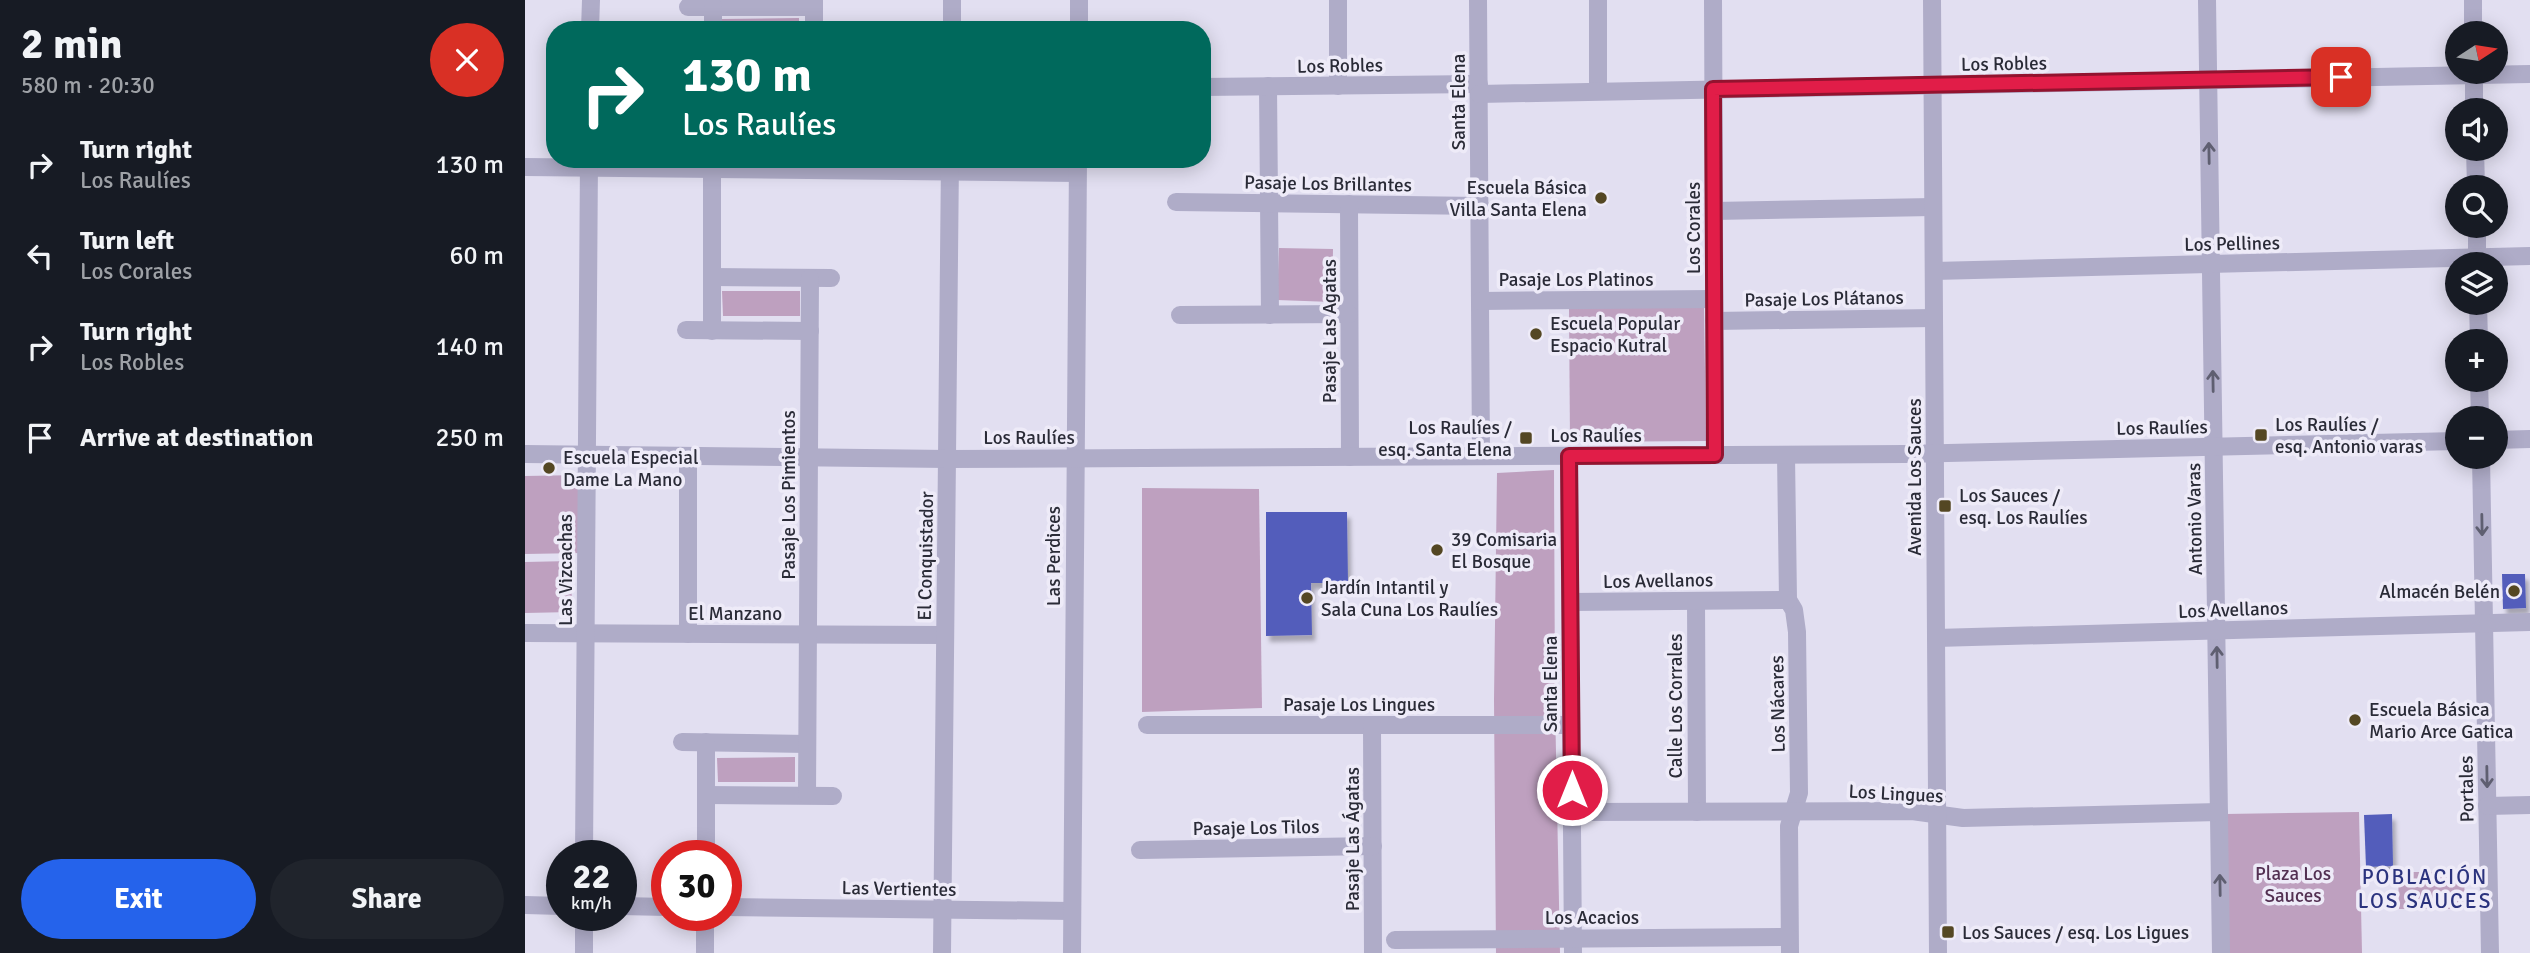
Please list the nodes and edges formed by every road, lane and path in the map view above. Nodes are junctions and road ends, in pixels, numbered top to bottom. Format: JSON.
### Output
{"nodes":[{"id":1,"x":591,"y":0,"type":"edge"},
{"id":2,"x":952,"y":0,"type":"edge"},
{"id":3,"x":1079,"y":0,"type":"edge"},
{"id":4,"x":1338,"y":0,"type":"edge"},
{"id":5,"x":1478,"y":0,"type":"edge"},
{"id":6,"x":1598,"y":0,"type":"edge"},
{"id":7,"x":1713,"y":0,"type":"edge"},
{"id":8,"x":1932,"y":0,"type":"edge"},
{"id":9,"x":2207,"y":0,"type":"edge"},
{"id":10,"x":2473,"y":0,"type":"edge"},
{"id":11,"x":814,"y":4,"type":"edge"},
{"id":12,"x":688,"y":6,"type":"dead end"},
{"id":13,"x":713,"y":7,"type":"junction"},
{"id":14,"x":590,"y":21,"type":"edge"},
{"id":15,"x":713,"y":21,"type":"edge"},
{"id":16,"x":952,"y":21,"type":"edge"},
{"id":17,"x":1079,"y":21,"type":"edge"},
{"id":18,"x":2473,"y":21,"type":"edge"},
{"id":19,"x":2445,"y":74,"type":"edge"},
{"id":20,"x":2508,"y":74,"type":"edge"},
{"id":21,"x":2530,"y":74,"type":"edge"},
{"id":22,"x":2208,"y":80,"type":"junction"},
{"id":23,"x":1933,"y":85,"type":"junction"},
{"id":24,"x":1268,"y":86,"type":"junction"},
{"id":25,"x":1338,"y":86,"type":"junction"},
{"id":26,"x":1211,"y":87,"type":"edge"},
{"id":27,"x":1479,"y":89,"type":"junction"},
{"id":28,"x":1713,"y":89,"type":"junction"},
{"id":29,"x":1598,"y":91,"type":"junction"},
{"id":30,"x":546,"y":166,"type":"edge"},
{"id":31,"x":525,"y":167,"type":"edge"},
{"id":32,"x":589,"y":168,"type":"edge"},
{"id":33,"x":712,"y":168,"type":"edge"},
{"id":34,"x":950,"y":168,"type":"edge"},
{"id":35,"x":1078,"y":168,"type":"edge"},
{"id":36,"x":1176,"y":202,"type":"dead end"},
{"id":37,"x":1269,"y":203,"type":"junction"},
{"id":38,"x":1349,"y":204,"type":"junction"},
{"id":39,"x":1480,"y":206,"type":"junction"},
{"id":40,"x":1933,"y":207,"type":"junction"},
{"id":41,"x":1714,"y":211,"type":"junction"},
{"id":42,"x":2530,"y":257,"type":"edge"},
{"id":43,"x":2508,"y":259,"type":"edge"},
{"id":44,"x":2445,"y":261,"type":"edge"},
{"id":45,"x":2211,"y":264,"type":"junction"},
{"id":46,"x":1934,"y":271,"type":"junction"},
{"id":47,"x":712,"y":278,"type":"junction"},
{"id":48,"x":810,"y":278,"type":"junction"},
{"id":49,"x":831,"y":278,"type":"dead end"},
{"id":50,"x":1714,"y":299,"type":"junction"},
{"id":51,"x":1480,"y":300,"type":"junction"},
{"id":52,"x":1349,"y":314,"type":"junction"},
{"id":53,"x":1179,"y":315,"type":"dead end"},
{"id":54,"x":1270,"y":315,"type":"junction"},
{"id":55,"x":1934,"y":318,"type":"junction"},
{"id":56,"x":1714,"y":321,"type":"junction"},
{"id":57,"x":687,"y":330,"type":"dead end"},
{"id":58,"x":712,"y":331,"type":"junction"},
{"id":59,"x":810,"y":331,"type":"junction"},
{"id":60,"x":2530,"y":439,"type":"edge"},
{"id":61,"x":2508,"y":440,"type":"edge"},
{"id":62,"x":2445,"y":441,"type":"edge"},
{"id":63,"x":2213,"y":447,"type":"junction"},
{"id":64,"x":525,"y":454,"type":"edge"},
{"id":65,"x":587,"y":454,"type":"junction"},
{"id":66,"x":1935,"y":454,"type":"junction"},
{"id":67,"x":1715,"y":455,"type":"junction"},
{"id":68,"x":1786,"y":455,"type":"junction"},
{"id":69,"x":688,"y":456,"type":"junction"},
{"id":70,"x":1481,"y":456,"type":"junction"},
{"id":71,"x":1569,"y":456,"type":"junction"},
{"id":72,"x":810,"y":457,"type":"junction"},
{"id":73,"x":1350,"y":457,"type":"junction"},
{"id":74,"x":1075,"y":458,"type":"junction"},
{"id":75,"x":947,"y":459,"type":"junction"},
{"id":76,"x":2481,"y":469,"type":"edge"},
{"id":77,"x":1788,"y":600,"type":"junction"},
{"id":78,"x":1696,"y":601,"type":"junction"},
{"id":79,"x":1571,"y":602,"type":"junction"},
{"id":80,"x":2530,"y":622,"type":"edge"},
{"id":81,"x":2484,"y":624,"type":"junction"},
{"id":82,"x":2216,"y":631,"type":"junction"},
{"id":83,"x":525,"y":633,"type":"edge"},
{"id":84,"x":586,"y":633,"type":"junction"},
{"id":85,"x":688,"y":634,"type":"junction"},
{"id":86,"x":808,"y":634,"type":"junction"},
{"id":87,"x":945,"y":635,"type":"junction"},
{"id":88,"x":1936,"y":638,"type":"junction"},
{"id":89,"x":1147,"y":725,"type":"dead end"},
{"id":90,"x":1372,"y":725,"type":"junction"},
{"id":91,"x":1571,"y":725,"type":"junction"},
{"id":92,"x":682,"y":742,"type":"dead end"},
{"id":93,"x":706,"y":742,"type":"junction"},
{"id":94,"x":807,"y":744,"type":"junction"},
{"id":95,"x":706,"y":795,"type":"junction"},
{"id":96,"x":807,"y":795,"type":"junction"},
{"id":97,"x":833,"y":796,"type":"dead end"},
{"id":98,"x":2530,"y":805,"type":"edge"},
{"id":99,"x":2487,"y":806,"type":"junction"},
{"id":100,"x":1793,"y":811,"type":"junction"},
{"id":101,"x":1572,"y":812,"type":"junction"},
{"id":102,"x":1697,"y":812,"type":"junction"},
{"id":103,"x":2219,"y":812,"type":"junction"},
{"id":104,"x":1937,"y":814,"type":"junction"},
{"id":105,"x":584,"y":840,"type":"edge"},
{"id":106,"x":706,"y":840,"type":"edge"},
{"id":107,"x":1373,"y":846,"type":"junction"},
{"id":108,"x":1140,"y":850,"type":"dead end"},
{"id":109,"x":525,"y":905,"type":"edge"},
{"id":110,"x":546,"y":906,"type":"edge"},
{"id":111,"x":742,"y":907,"type":"edge"},
{"id":112,"x":943,"y":910,"type":"junction"},
{"id":113,"x":1072,"y":911,"type":"junction"},
{"id":114,"x":584,"y":931,"type":"edge"},
{"id":115,"x":705,"y":931,"type":"edge"},
{"id":116,"x":1395,"y":940,"type":"dead end"},
{"id":117,"x":1573,"y":945,"type":"edge"},
{"id":118,"x":1790,"y":945,"type":"edge"},
{"id":119,"x":583,"y":953,"type":"edge"},
{"id":120,"x":705,"y":953,"type":"edge"},
{"id":121,"x":942,"y":953,"type":"edge"},
{"id":122,"x":1072,"y":953,"type":"edge"},
{"id":123,"x":1373,"y":953,"type":"edge"},
{"id":124,"x":1938,"y":953,"type":"edge"},
{"id":125,"x":2221,"y":953,"type":"edge"},
{"id":126,"x":2490,"y":953,"type":"edge"}],
"edges":[{"from":1,"to":14,"type":"street"},
{"from":2,"to":16,"type":"street"},
{"from":3,"to":17,"type":"street"},
{"from":4,"to":25,"type":"street"},
{"from":5,"to":27,"type":"street","name":"Santa Elena"},
{"from":6,"to":29,"type":"street"},
{"from":7,"to":28,"type":"street","name":"Los Corales"},
{"from":8,"to":23,"type":"street","name":"Avenida Los Sauces"},
{"from":9,"to":22,"type":"street","name":"Antonio Varas"},
{"from":10,"to":18,"type":"street"},
{"from":11,"to":13,"type":"street"},
{"from":12,"to":13,"type":"street"},
{"from":13,"to":15,"type":"street"},
{"from":19,"to":22,"type":"street","name":"Los Robles"},
{"from":20,"to":21,"type":"street","name":"Los Robles"},
{"from":22,"to":23,"type":"street","name":"Los Robles"},
{"from":45,"to":22,"type":"street","name":"Antonio Varas","one_way":true},
{"from":23,"to":28,"type":"street","name":"Los Robles"},
{"from":23,"to":40,"type":"street","name":"Avenida Los Sauces"},
{"from":24,"to":25,"type":"street","name":"Los Robles"},
{"from":24,"to":26,"type":"street","name":"Los Robles"},
{"from":24,"to":37,"type":"street"},
{"from":25,"to":27,"type":"street","name":"Los Robles"},
{"from":27,"to":29,"type":"street","name":"Los Robles"},
{"from":27,"to":39,"type":"street","name":"Santa Elena"},
{"from":28,"to":29,"type":"street","name":"Los Robles"},
{"from":28,"to":41,"type":"street","name":"Los Corales"},
{"from":30,"to":31,"type":"street"},
{"from":32,"to":65,"type":"street","name":"Las Vizcachas"},
{"from":33,"to":47,"type":"street"},
{"from":34,"to":75,"type":"street","name":"El Conquistador"},
{"from":35,"to":74,"type":"street","name":"Las Perdices"},
{"from":36,"to":37,"type":"street","name":"Pasaje Los Brillantes"},
{"from":37,"to":38,"type":"street","name":"Pasaje Los Brillantes"},
{"from":37,"to":54,"type":"street"},
{"from":38,"to":39,"type":"street","name":"Pasaje Los Brillantes"},
{"from":38,"to":52,"type":"street","name":"Pasaje Las Agatas"},
{"from":39,"to":51,"type":"street","name":"Santa Elena"},
{"from":40,"to":41,"type":"street"},
{"from":40,"to":46,"type":"street","name":"Avenida Los Sauces"},
{"from":41,"to":50,"type":"street","name":"Los Corales"},
{"from":42,"to":43,"type":"street","name":"Los Pellines"},
{"from":44,"to":45,"type":"street","name":"Los Pellines"},
{"from":45,"to":46,"type":"street","name":"Los Pellines"},
{"from":63,"to":45,"type":"street","name":"Antonio Varas","one_way":true},
{"from":46,"to":55,"type":"street","name":"Avenida Los Sauces"},
{"from":47,"to":48,"type":"street"},
{"from":47,"to":58,"type":"street"},
{"from":48,"to":49,"type":"street"},
{"from":48,"to":59,"type":"street","name":"Pasaje Los Pimientos"},
{"from":50,"to":51,"type":"street","name":"Pasaje Los Platinos"},
{"from":50,"to":56,"type":"street","name":"Los Corales"},
{"from":51,"to":70,"type":"street","name":"Santa Elena"},
{"from":52,"to":54,"type":"street"},
{"from":52,"to":73,"type":"street","name":"Pasaje Las Agatas"},
{"from":53,"to":54,"type":"street"},
{"from":55,"to":56,"type":"street","name":"Pasaje Los Plátanos"},
{"from":55,"to":66,"type":"street","name":"Avenida Los Sauces"},
{"from":56,"to":67,"type":"street","name":"Los Corales"},
{"from":57,"to":58,"type":"street"},
{"from":58,"to":59,"type":"street"},
{"from":59,"to":72,"type":"street","name":"Pasaje Los Pimientos"},
{"from":60,"to":61,"type":"street"},
{"from":62,"to":63,"type":"street","name":"Los Raulíes"},
{"from":63,"to":66,"type":"street","name":"Los Raulíes"},
{"from":63,"to":82,"type":"street","name":"Antonio Varas"},
{"from":64,"to":65,"type":"street","name":"Los Raulíes"},
{"from":65,"to":69,"type":"street","name":"Los Raulíes"},
{"from":65,"to":84,"type":"street","name":"Las Vizcachas"},
{"from":66,"to":68,"type":"street","name":"Los Raulíes"},
{"from":66,"to":88,"type":"street","name":"Avenida Los Sauces"},
{"from":67,"to":68,"type":"street","name":"Los Raulíes"},
{"from":67,"to":71,"type":"street","name":"Los Raulíes"},
{"from":68,"to":77,"type":"street","name":"Los Nácares"},
{"from":69,"to":72,"type":"street","name":"Los Raulíes"},
{"from":69,"to":85,"type":"street"},
{"from":70,"to":71,"type":"street","name":"Los Raulíes"},
{"from":70,"to":73,"type":"street","name":"Los Raulíes"},
{"from":71,"to":79,"type":"street","name":"Santa Elena"},
{"from":72,"to":75,"type":"street","name":"Los Raulíes"},
{"from":72,"to":86,"type":"street","name":"Pasaje Los Pimientos"},
{"from":73,"to":74,"type":"street","name":"Los Raulíes"},
{"from":74,"to":75,"type":"street","name":"Los Raulíes"},
{"from":74,"to":113,"type":"street","name":"Las Perdices"},
{"from":75,"to":87,"type":"street","name":"El Conquistador"},
{"from":76,"to":81,"type":"street","name":"Portales","one_way":true},
{"from":77,"to":78,"type":"street","name":"Los Avellanos"},
{"from":77,"to":100,"type":"street","name":"Los Nácares"},
{"from":78,"to":79,"type":"street","name":"Los Avellanos"},
{"from":78,"to":102,"type":"street","name":"Calle Los Corrales"},
{"from":79,"to":91,"type":"street","name":"Santa Elena"},
{"from":80,"to":81,"type":"street","name":"Los Avellanos"},
{"from":81,"to":82,"type":"street","name":"Los Avellanos"},
{"from":81,"to":99,"type":"street","name":"Portales","one_way":true},
{"from":82,"to":88,"type":"street","name":"Los Avellanos"},
{"from":103,"to":82,"type":"street","name":"Antonio Varas","one_way":true},
{"from":83,"to":84,"type":"street","name":"El Manzano"},
{"from":84,"to":85,"type":"street","name":"El Manzano"},
{"from":84,"to":105,"type":"street","name":"Las Vizcachas"},
{"from":85,"to":86,"type":"street","name":"El Manzano"},
{"from":86,"to":87,"type":"street","name":"El Manzano"},
{"from":86,"to":94,"type":"street","name":"Pasaje Los Pimientos"},
{"from":87,"to":112,"type":"street","name":"El Conquistador"},
{"from":88,"to":104,"type":"street","name":"Avenida Los Sauces"},
{"from":89,"to":90,"type":"street","name":"Pasaje Los Lingues"},
{"from":90,"to":91,"type":"street","name":"Pasaje Los Lingues"},
{"from":90,"to":107,"type":"street","name":"Pasaje Las Ágatas"},
{"from":91,"to":101,"type":"street","name":"Santa Elena"},
{"from":92,"to":93,"type":"street"},
{"from":93,"to":94,"type":"street"},
{"from":93,"to":95,"type":"street"},
{"from":94,"to":96,"type":"street","name":"Pasaje Los Pimientos"},
{"from":95,"to":96,"type":"street"},
{"from":95,"to":106,"type":"street"},
{"from":96,"to":97,"type":"street"},
{"from":98,"to":99,"type":"street"},
{"from":99,"to":126,"type":"street","name":"Portales"},
{"from":100,"to":102,"type":"street","name":"Los Lingues"},
{"from":100,"to":104,"type":"street","name":"Los Lingues"},
{"from":100,"to":118,"type":"street","name":"Los Nácares"},
{"from":101,"to":102,"type":"street","name":"Los Lingues"},
{"from":101,"to":117,"type":"street","name":"Santa Elena"},
{"from":103,"to":104,"type":"street","name":"Los Lingues"},
{"from":125,"to":103,"type":"street","name":"Antonio Varas","one_way":true},
{"from":104,"to":124,"type":"street","name":"Avenida Los Sauces"},
{"from":107,"to":108,"type":"street","name":"Pasaje Los Tilos"},
{"from":107,"to":123,"type":"street","name":"Pasaje Las Ágatas"},
{"from":109,"to":110,"type":"street"},
{"from":111,"to":112,"type":"street","name":"Las Vertientes"},
{"from":112,"to":113,"type":"street","name":"Las Vertientes"},
{"from":112,"to":121,"type":"street","name":"El Conquistador"},
{"from":113,"to":122,"type":"street","name":"Las Perdices"},
{"from":114,"to":119,"type":"street"},
{"from":115,"to":120,"type":"street"},
{"from":116,"to":117,"type":"street","name":"Los Acacios"},
{"from":117,"to":118,"type":"street","name":"Los Acacios"}]}
